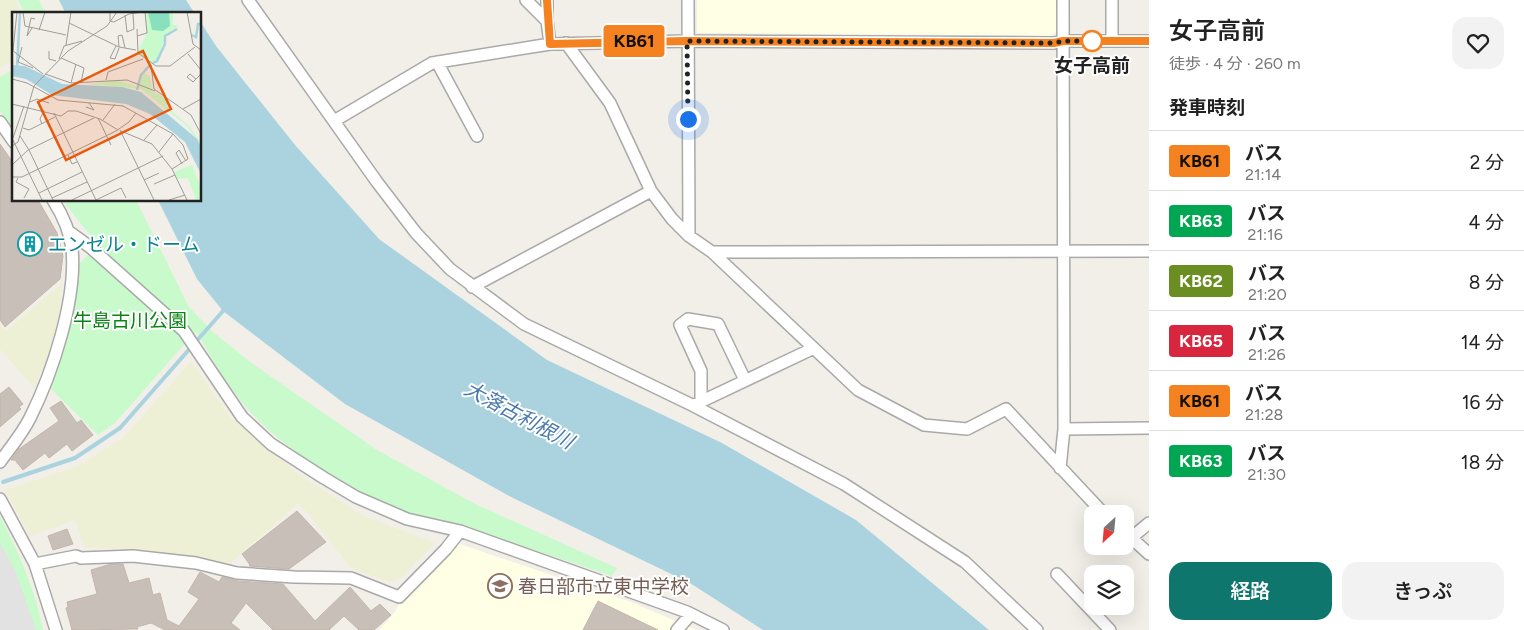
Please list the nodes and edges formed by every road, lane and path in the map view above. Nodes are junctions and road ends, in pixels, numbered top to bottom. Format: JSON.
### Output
{"nodes":[{"id":1,"x":248,"y":0,"type":"edge"},
{"id":2,"x":526,"y":0,"type":"edge"},
{"id":3,"x":547,"y":0,"type":"edge"},
{"id":4,"x":688,"y":0,"type":"edge"},
{"id":5,"x":1063,"y":0,"type":"edge"},
{"id":6,"x":1112,"y":0,"type":"edge"},
{"id":7,"x":547,"y":21,"type":"junction"},
{"id":8,"x":687,"y":41,"type":"junction"},
{"id":9,"x":1063,"y":41,"type":"junction"},
{"id":10,"x":1112,"y":41,"type":"junction"},
{"id":11,"x":1149,"y":41,"type":"edge"},
{"id":12,"x":566,"y":43,"type":"junction"},
{"id":13,"x":550,"y":44,"type":"junction"},
{"id":14,"x":437,"y":62,"type":"junction"},
{"id":15,"x":334,"y":121,"type":"junction"},
{"id":16,"x":0,"y":122,"type":"edge"},
{"id":17,"x":477,"y":136,"type":"dead end"},
{"id":18,"x":12,"y":139,"type":"edge"},
{"id":19,"x":651,"y":191,"type":"junction"},
{"id":20,"x":54,"y":201,"type":"edge"},
{"id":21,"x":68,"y":230,"type":"junction"},
{"id":22,"x":689,"y":236,"type":"junction"},
{"id":23,"x":1064,"y":251,"type":"junction"},
{"id":24,"x":1149,"y":251,"type":"edge"},
{"id":25,"x":712,"y":252,"type":"junction"},
{"id":26,"x":472,"y":287,"type":"junction"},
{"id":27,"x":812,"y":349,"type":"junction"},
{"id":28,"x":745,"y":380,"type":"junction"},
{"id":29,"x":696,"y":403,"type":"junction"},
{"id":30,"x":1149,"y":428,"type":"edge"},
{"id":31,"x":1064,"y":429,"type":"junction"},
{"id":32,"x":0,"y":462,"type":"edge"},
{"id":33,"x":1060,"y":468,"type":"junction"},
{"id":34,"x":0,"y":499,"type":"edge"},
{"id":35,"x":1095,"y":505,"type":"edge"},
{"id":36,"x":1149,"y":523,"type":"edge"},
{"id":37,"x":460,"y":531,"type":"junction"},
{"id":38,"x":1134,"y":532,"type":"edge"},
{"id":39,"x":1134,"y":540,"type":"edge"},
{"id":40,"x":1149,"y":554,"type":"edge"},
{"id":41,"x":35,"y":564,"type":"junction"},
{"id":42,"x":1058,"y":574,"type":"dead end"},
{"id":43,"x":690,"y":614,"type":"junction"},
{"id":44,"x":56,"y":630,"type":"edge"},
{"id":45,"x":676,"y":630,"type":"edge"},
{"id":46,"x":723,"y":630,"type":"edge"},
{"id":47,"x":1037,"y":630,"type":"edge"},
{"id":48,"x":1110,"y":630,"type":"edge"}],
"edges":[{"from":1,"to":15,"type":"street"},
{"from":2,"to":7,"type":"street"},
{"from":3,"to":7,"type":"street"},
{"from":4,"to":8,"type":"street"},
{"from":5,"to":9,"type":"street"},
{"from":6,"to":10,"type":"street"},
{"from":7,"to":13,"type":"street"},
{"from":8,"to":9,"type":"street"},
{"from":8,"to":12,"type":"street"},
{"from":8,"to":22,"type":"street"},
{"from":9,"to":10,"type":"street"},
{"from":9,"to":23,"type":"street"},
{"from":10,"to":11,"type":"street"},
{"from":12,"to":13,"type":"street"},
{"from":12,"to":19,"type":"street"},
{"from":13,"to":14,"type":"street"},
{"from":14,"to":15,"type":"street"},
{"from":14,"to":17,"type":"street"},
{"from":15,"to":26,"type":"street"},
{"from":16,"to":18,"type":"street"},
{"from":19,"to":22,"type":"street"},
{"from":19,"to":26,"type":"street"},
{"from":20,"to":21,"type":"street"},
{"from":21,"to":32,"type":"street"},
{"from":21,"to":37,"type":"street"},
{"from":22,"to":25,"type":"street"},
{"from":23,"to":24,"type":"street"},
{"from":23,"to":25,"type":"street"},
{"from":23,"to":31,"type":"street"},
{"from":25,"to":27,"type":"street"},
{"from":26,"to":29,"type":"street"},
{"from":27,"to":28,"type":"street"},
{"from":27,"to":33,"type":"street"},
{"from":28,"to":29,"type":"street"},
{"from":28,"to":29,"type":"street"},
{"from":29,"to":47,"type":"street"},
{"from":30,"to":31,"type":"street"},
{"from":31,"to":33,"type":"street"},
{"from":33,"to":35,"type":"street"},
{"from":34,"to":41,"type":"street"},
{"from":36,"to":38,"type":"street"},
{"from":37,"to":41,"type":"street"},
{"from":37,"to":43,"type":"street"},
{"from":39,"to":40,"type":"street"},
{"from":41,"to":44,"type":"street"},
{"from":42,"to":48,"type":"street"},
{"from":43,"to":45,"type":"street"},
{"from":43,"to":46,"type":"street"}]}
